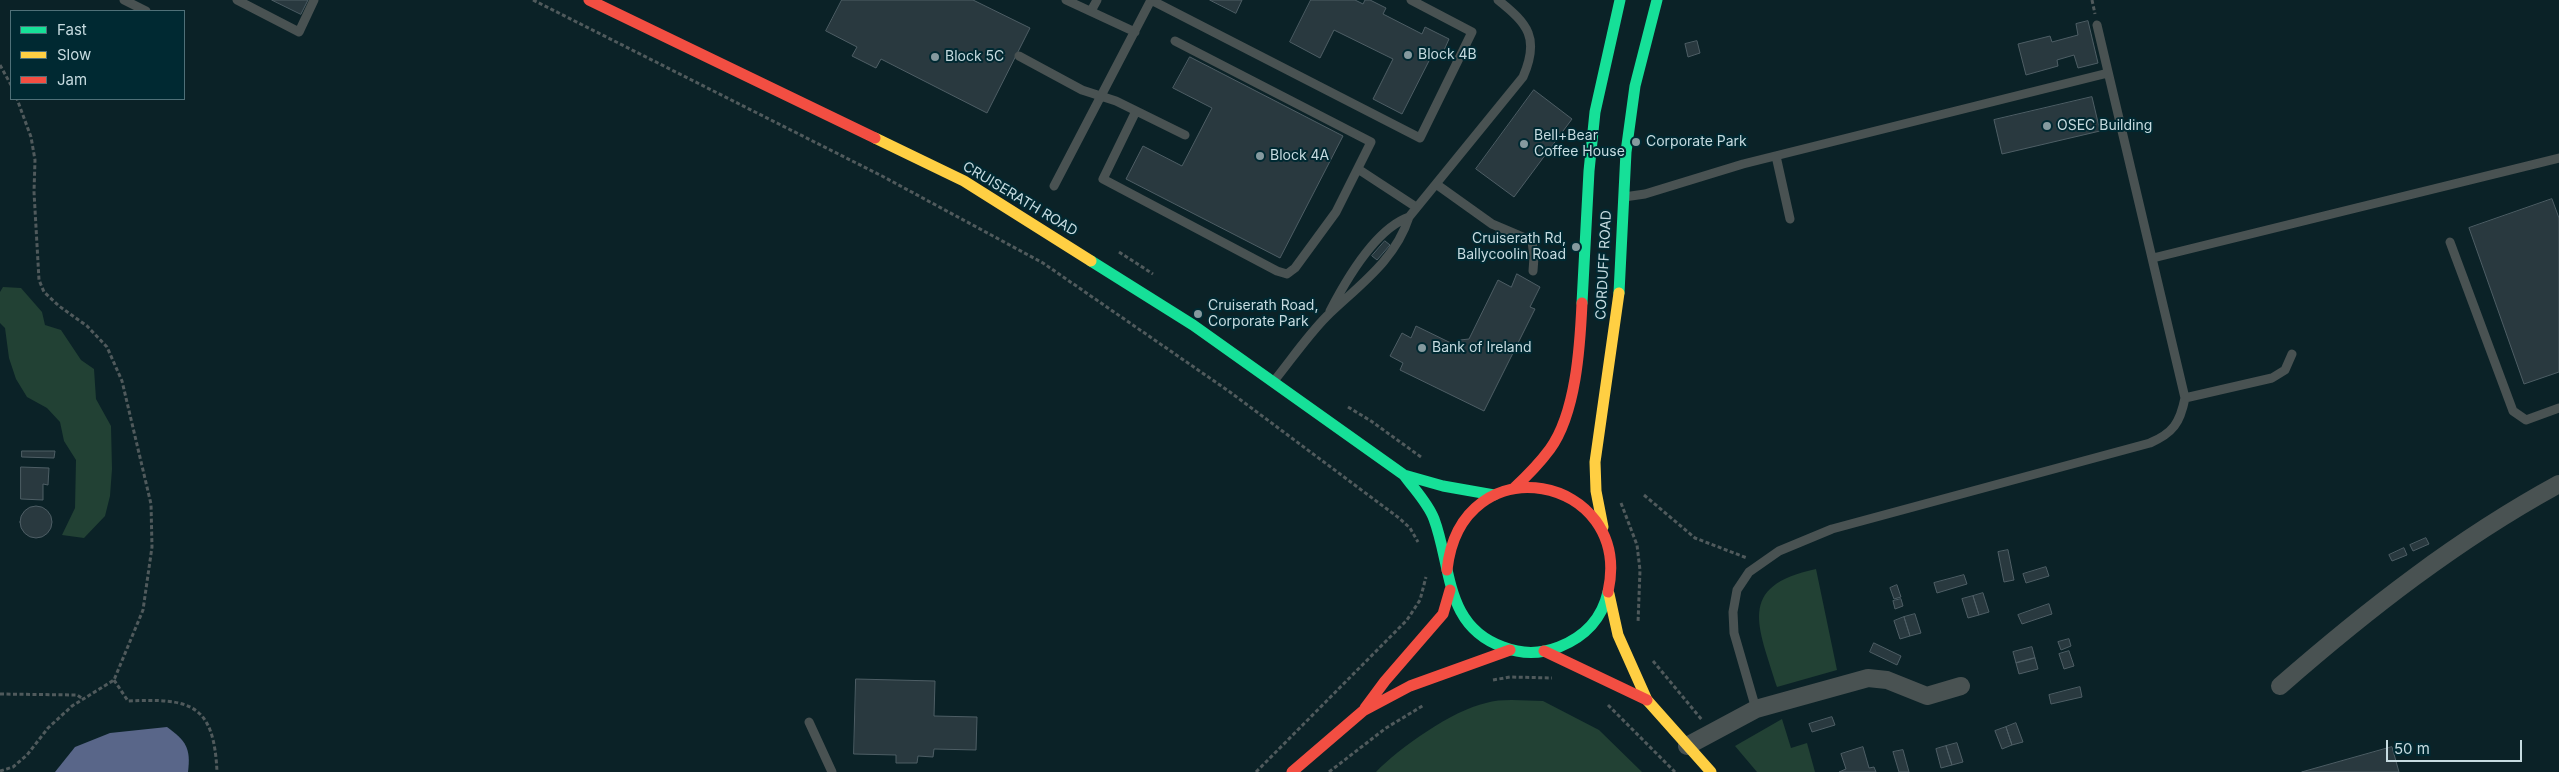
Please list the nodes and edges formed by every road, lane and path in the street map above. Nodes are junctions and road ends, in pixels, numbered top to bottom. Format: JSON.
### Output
{"nodes":[{"id":1,"x":124,"y":0,"type":"edge"},
{"id":2,"x":237,"y":0,"type":"edge"},
{"id":3,"x":314,"y":0,"type":"edge"},
{"id":4,"x":533,"y":0,"type":"edge"},
{"id":5,"x":589,"y":0,"type":"edge"},
{"id":6,"x":1066,"y":0,"type":"edge"},
{"id":7,"x":1097,"y":0,"type":"edge"},
{"id":8,"x":1151,"y":0,"type":"edge"},
{"id":9,"x":1410,"y":0,"type":"edge"},
{"id":10,"x":1498,"y":0,"type":"edge"},
{"id":11,"x":1620,"y":0,"type":"edge"},
{"id":12,"x":1658,"y":0,"type":"edge"},
{"id":13,"x":144,"y":10,"type":"edge"},
{"id":14,"x":1091,"y":11,"type":"junction"},
{"id":15,"x":2097,"y":25,"type":"dead end"},
{"id":16,"x":1135,"y":32,"type":"junction"},
{"id":17,"x":1175,"y":42,"type":"dead end"},
{"id":18,"x":1019,"y":56,"type":"dead end"},
{"id":19,"x":0,"y":65,"type":"edge"},
{"id":20,"x":2108,"y":73,"type":"junction"},
{"id":21,"x":10,"y":83,"type":"edge"},
{"id":22,"x":1102,"y":97,"type":"junction"},
{"id":23,"x":16,"y":100,"type":"edge"},
{"id":24,"x":1136,"y":111,"type":"junction"},
{"id":25,"x":1185,"y":135,"type":"dead end"},
{"id":26,"x":1776,"y":156,"type":"junction"},
{"id":27,"x":2559,"y":158,"type":"edge"},
{"id":28,"x":1358,"y":169,"type":"junction"},
{"id":29,"x":1436,"y":184,"type":"junction"},
{"id":30,"x":1054,"y":186,"type":"dead end"},
{"id":31,"x":1622,"y":198,"type":"junction"},
{"id":32,"x":1416,"y":208,"type":"junction"},
{"id":33,"x":1409,"y":217,"type":"junction"},
{"id":34,"x":1790,"y":219,"type":"dead end"},
{"id":35,"x":2450,"y":242,"type":"dead end"},
{"id":36,"x":2153,"y":258,"type":"junction"},
{"id":37,"x":1533,"y":271,"type":"dead end"},
{"id":38,"x":1326,"y":317,"type":"junction"},
{"id":39,"x":2292,"y":354,"type":"dead end"},
{"id":40,"x":1274,"y":381,"type":"junction"},
{"id":41,"x":2185,"y":398,"type":"junction"},
{"id":42,"x":2559,"y":408,"type":"edge"},
{"id":43,"x":1404,"y":475,"type":"junction"},
{"id":44,"x":2559,"y":484,"type":"edge"},
{"id":45,"x":1512,"y":489,"type":"junction"},
{"id":46,"x":1494,"y":495,"type":"junction"},
{"id":47,"x":1618,"y":495,"type":"dead end"},
{"id":48,"x":1644,"y":495,"type":"dead end"},
{"id":49,"x":1604,"y":532,"type":"junction"},
{"id":50,"x":1420,"y":547,"type":"dead end"},
{"id":51,"x":1762,"y":563,"type":"junction"},
{"id":52,"x":1426,"y":570,"type":"dead end"},
{"id":53,"x":1447,"y":570,"type":"junction"},
{"id":54,"x":1450,"y":590,"type":"junction"},
{"id":55,"x":1609,"y":594,"type":"junction"},
{"id":56,"x":1638,"y":631,"type":"dead end"},
{"id":57,"x":1510,"y":650,"type":"junction"},
{"id":58,"x":1544,"y":651,"type":"junction"},
{"id":59,"x":1650,"y":656,"type":"dead end"},
{"id":60,"x":1554,"y":678,"type":"dead end"},
{"id":61,"x":114,"y":680,"type":"junction"},
{"id":62,"x":1490,"y":680,"type":"dead end"},
{"id":63,"x":1961,"y":686,"type":"dead end"},
{"id":64,"x":2280,"y":686,"type":"dead end"},
{"id":65,"x":0,"y":694,"type":"edge"},
{"id":66,"x":83,"y":699,"type":"junction"},
{"id":67,"x":1602,"y":700,"type":"dead end"},
{"id":68,"x":1647,"y":700,"type":"junction"},
{"id":69,"x":1430,"y":702,"type":"dead end"},
{"id":70,"x":1756,"y":709,"type":"junction"},
{"id":71,"x":1363,"y":711,"type":"junction"},
{"id":72,"x":809,"y":722,"type":"dead end"},
{"id":73,"x":1712,"y":732,"type":"junction"},
{"id":74,"x":1687,"y":746,"type":"junction"},
{"id":75,"x":0,"y":771,"type":"edge"},
{"id":76,"x":217,"y":772,"type":"edge"},
{"id":77,"x":832,"y":772,"type":"edge"},
{"id":78,"x":1256,"y":772,"type":"edge"},
{"id":79,"x":1292,"y":772,"type":"edge"},
{"id":80,"x":1329,"y":772,"type":"edge"},
{"id":81,"x":1675,"y":772,"type":"edge"},
{"id":82,"x":1711,"y":772,"type":"edge"}],
"edges":[{"from":1,"to":13,"type":"lane"},
{"from":2,"to":3,"type":"lane"},
{"from":4,"to":50,"type":"path"},
{"from":5,"to":40,"type":"main road","name":"CRUISERATH ROAD"},
{"from":6,"to":14,"type":"lane"},
{"from":7,"to":14,"type":"lane"},
{"from":8,"to":9,"type":"lane"},
{"from":8,"to":16,"type":"lane"},
{"from":10,"to":29,"type":"lane"},
{"from":11,"to":45,"type":"main road","name":"CORDUFF ROAD"},
{"from":12,"to":31,"type":"main road","name":"CORDUFF ROAD"},
{"from":14,"to":16,"type":"lane"},
{"from":15,"to":20,"type":"lane"},
{"from":16,"to":22,"type":"lane"},
{"from":17,"to":28,"type":"lane"},
{"from":18,"to":22,"type":"lane"},
{"from":19,"to":21,"type":"path"},
{"from":20,"to":26,"type":"lane"},
{"from":20,"to":36,"type":"lane"},
{"from":22,"to":24,"type":"lane"},
{"from":22,"to":30,"type":"lane"},
{"from":23,"to":61,"type":"path"},
{"from":24,"to":25,"type":"lane"},
{"from":24,"to":28,"type":"lane"},
{"from":26,"to":31,"type":"lane"},
{"from":26,"to":34,"type":"lane"},
{"from":27,"to":36,"type":"lane"},
{"from":28,"to":32,"type":"lane"},
{"from":29,"to":32,"type":"lane"},
{"from":29,"to":37,"type":"lane"},
{"from":31,"to":49,"type":"main road","name":"CORDUFF ROAD"},
{"from":32,"to":33,"type":"lane"},
{"from":33,"to":38,"type":"lane"},
{"from":33,"to":38,"type":"lane"},
{"from":35,"to":42,"type":"lane"},
{"from":36,"to":41,"type":"lane"},
{"from":38,"to":40,"type":"lane"},
{"from":39,"to":41,"type":"lane"},
{"from":40,"to":43,"type":"main road","name":"CRUISERATH ROAD"},
{"from":41,"to":51,"type":"lane"},
{"from":43,"to":46,"type":"main road","name":"CRUISERATH ROAD"},
{"from":43,"to":53,"type":"main road","name":"CRUISERATH ROAD"},
{"from":44,"to":64,"type":"street"},
{"from":45,"to":46,"type":"main road"},
{"from":45,"to":49,"type":"main road"},
{"from":46,"to":53,"type":"main road"},
{"from":47,"to":56,"type":"path"},
{"from":48,"to":51,"type":"path"},
{"from":49,"to":55,"type":"main road"},
{"from":51,"to":70,"type":"lane"},
{"from":52,"to":78,"type":"path"},
{"from":53,"to":54,"type":"main road"},
{"from":54,"to":57,"type":"main road"},
{"from":54,"to":71,"type":"main road"},
{"from":55,"to":58,"type":"main road"},
{"from":55,"to":68,"type":"main road"},
{"from":57,"to":58,"type":"main road"},
{"from":57,"to":71,"type":"main road"},
{"from":58,"to":68,"type":"main road"},
{"from":59,"to":73,"type":"path"},
{"from":60,"to":62,"type":"path"},
{"from":61,"to":66,"type":"path"},
{"from":61,"to":76,"type":"path"},
{"from":63,"to":70,"type":"street"},
{"from":65,"to":66,"type":"path"},
{"from":66,"to":75,"type":"path"},
{"from":67,"to":81,"type":"path"},
{"from":68,"to":74,"type":"main road"},
{"from":69,"to":80,"type":"path"},
{"from":70,"to":73,"type":"street"},
{"from":71,"to":79,"type":"main road"},
{"from":72,"to":77,"type":"lane"},
{"from":73,"to":74,"type":"street"},
{"from":74,"to":82,"type":"main road"}]}
